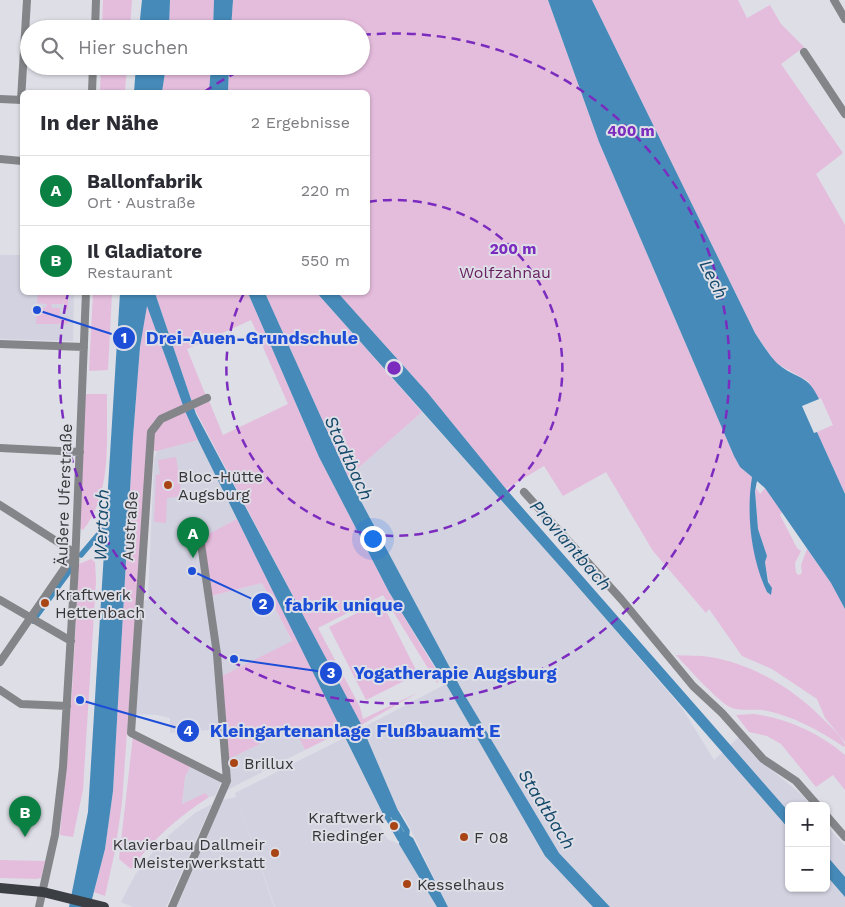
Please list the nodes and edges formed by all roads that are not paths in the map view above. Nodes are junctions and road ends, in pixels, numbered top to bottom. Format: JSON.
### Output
{"nodes":[{"id":1,"x":27,"y":0,"type":"edge"},
{"id":2,"x":96,"y":0,"type":"edge"},
{"id":3,"x":834,"y":0,"type":"edge"},
{"id":4,"x":845,"y":19,"type":"edge"},
{"id":5,"x":26,"y":20,"type":"edge"},
{"id":6,"x":95,"y":20,"type":"edge"},
{"id":7,"x":804,"y":52,"type":"dead end"},
{"id":8,"x":23,"y":75,"type":"edge"},
{"id":9,"x":93,"y":75,"type":"edge"},
{"id":10,"x":22,"y":90,"type":"edge"},
{"id":11,"x":92,"y":90,"type":"edge"},
{"id":12,"x":0,"y":99,"type":"edge"},
{"id":13,"x":20,"y":100,"type":"edge"},
{"id":14,"x":845,"y":114,"type":"edge"},
{"id":15,"x":0,"y":160,"type":"edge"},
{"id":16,"x":20,"y":161,"type":"edge"},
{"id":17,"x":86,"y":295,"type":"edge"},
{"id":18,"x":0,"y":344,"type":"edge"},
{"id":19,"x":84,"y":347,"type":"junction"},
{"id":20,"x":207,"y":398,"type":"dead end"},
{"id":21,"x":0,"y":448,"type":"edge"},
{"id":22,"x":80,"y":452,"type":"junction"},
{"id":23,"x":524,"y":492,"type":"dead end"},
{"id":24,"x":0,"y":505,"type":"edge"},
{"id":25,"x":199,"y":530,"type":"dead end"},
{"id":26,"x":75,"y":553,"type":"junction"},
{"id":27,"x":0,"y":600,"type":"edge"},
{"id":28,"x":30,"y":617,"type":"junction"},
{"id":29,"x":70,"y":641,"type":"junction"},
{"id":30,"x":0,"y":662,"type":"edge"},
{"id":31,"x":0,"y":690,"type":"edge"},
{"id":32,"x":68,"y":706,"type":"junction"},
{"id":33,"x":227,"y":780,"type":"junction"},
{"id":34,"x":814,"y":802,"type":"edge"},
{"id":35,"x":830,"y":820,"type":"edge"},
{"id":36,"x":845,"y":837,"type":"edge"},
{"id":37,"x":0,"y":888,"type":"edge"},
{"id":38,"x":43,"y":892,"type":"junction"},
{"id":39,"x":39,"y":907,"type":"edge"},
{"id":40,"x":103,"y":907,"type":"edge"},
{"id":41,"x":172,"y":907,"type":"edge"}],
"edges":[{"from":1,"to":5,"type":"street"},
{"from":2,"to":6,"type":"street"},
{"from":3,"to":4,"type":"street"},
{"from":7,"to":14,"type":"street"},
{"from":8,"to":10,"type":"street"},
{"from":9,"to":11,"type":"street"},
{"from":12,"to":13,"type":"street"},
{"from":15,"to":16,"type":"street"},
{"from":17,"to":19,"type":"street","name":"Äußere Uferstraße"},
{"from":18,"to":19,"type":"street"},
{"from":19,"to":22,"type":"street","name":"Äußere Uferstraße"},
{"from":20,"to":33,"type":"street","name":"Austraße"},
{"from":21,"to":22,"type":"street"},
{"from":22,"to":26,"type":"street","name":"Äußere Uferstraße"},
{"from":23,"to":34,"type":"street"},
{"from":24,"to":26,"type":"street"},
{"from":25,"to":33,"type":"street"},
{"from":26,"to":28,"type":"street"},
{"from":26,"to":29,"type":"street","name":"Äußere Uferstraße"},
{"from":27,"to":28,"type":"street"},
{"from":28,"to":29,"type":"street"},
{"from":28,"to":30,"type":"street"},
{"from":29,"to":32,"type":"street","name":"Äußere Uferstraße"},
{"from":31,"to":32,"type":"street"},
{"from":32,"to":38,"type":"street","name":"Äußere Uferstraße"},
{"from":33,"to":41,"type":"street"},
{"from":35,"to":36,"type":"street"},
{"from":37,"to":38,"type":"main road"},
{"from":38,"to":39,"type":"street","name":"Äußere Uferstraße"},
{"from":38,"to":40,"type":"main road"}]}
